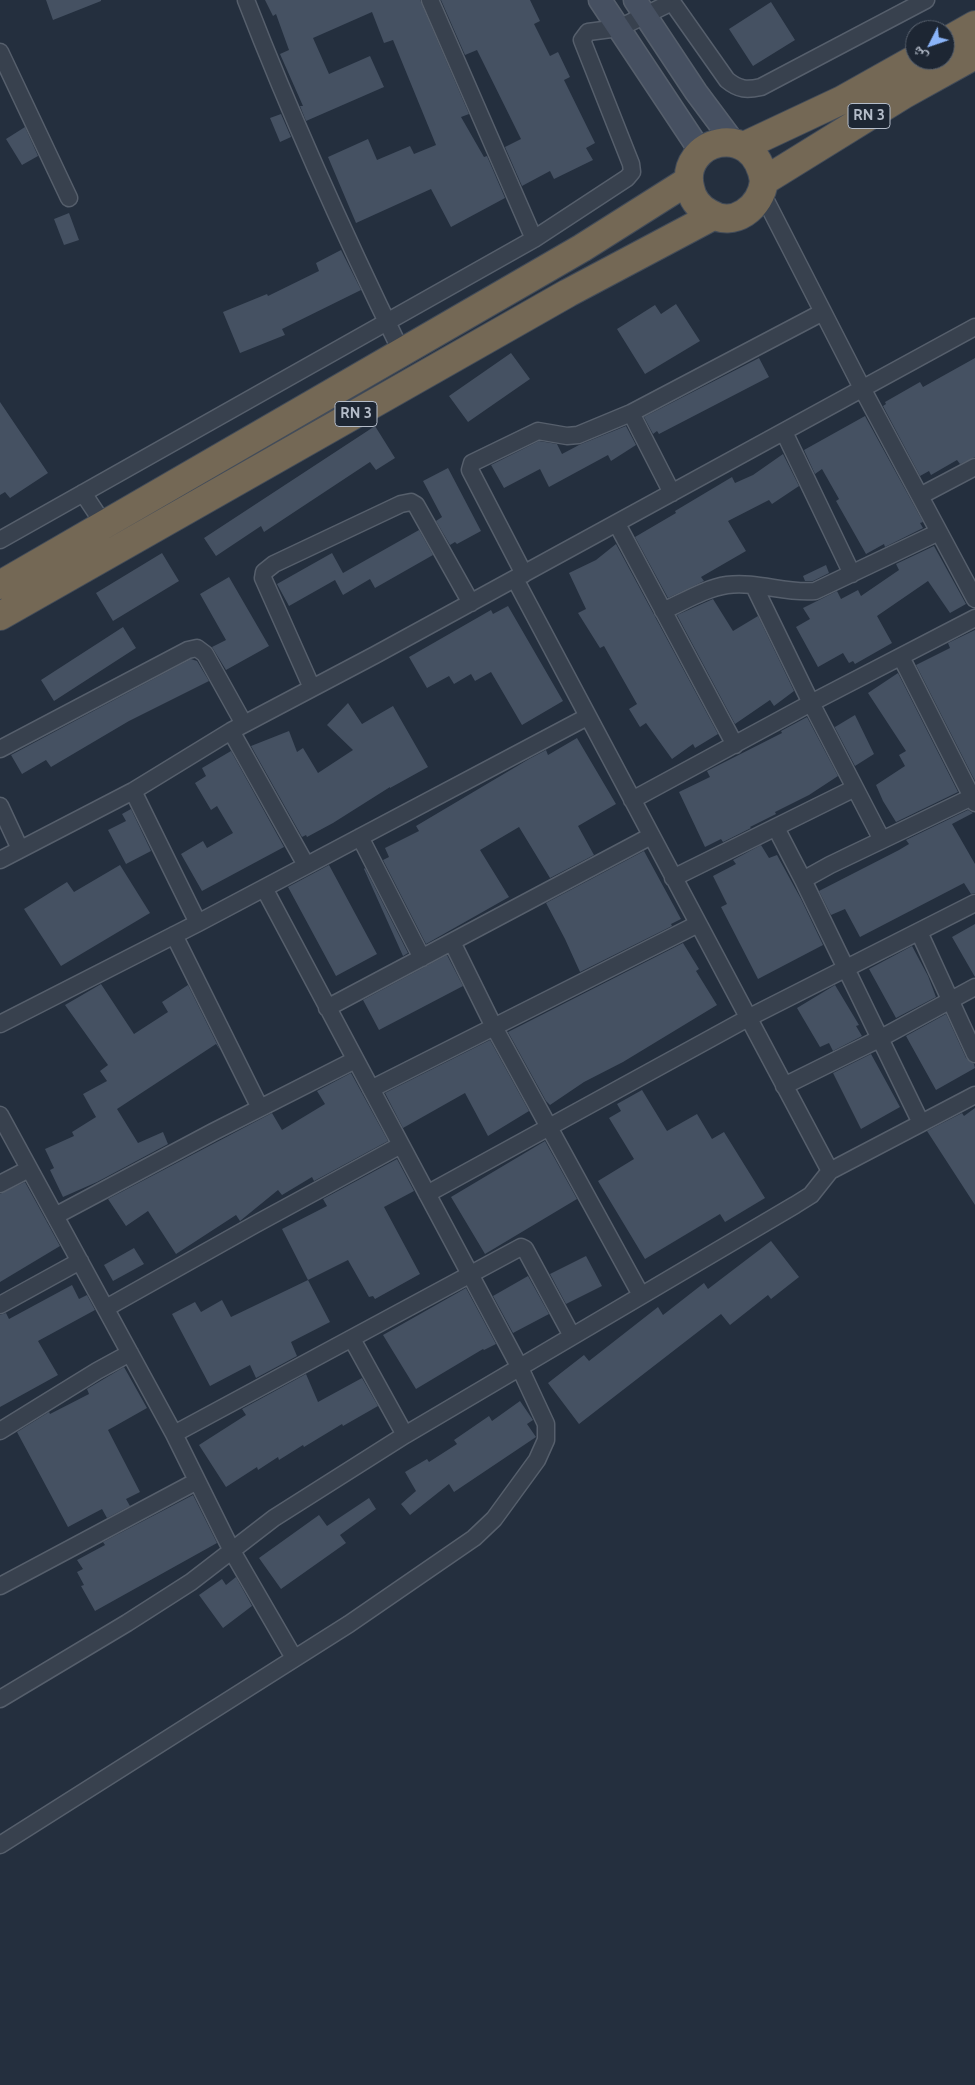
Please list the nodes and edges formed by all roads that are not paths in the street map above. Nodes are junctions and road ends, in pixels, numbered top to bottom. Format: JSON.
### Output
{"nodes":[{"id":1,"x":246,"y":0,"type":"edge"},
{"id":2,"x":430,"y":0,"type":"edge"},
{"id":3,"x":600,"y":0,"type":"edge"},
{"id":4,"x":926,"y":0,"type":"edge"},
{"id":5,"x":671,"y":1,"type":"edge"},
{"id":6,"x":640,"y":7,"type":"edge"},
{"id":7,"x":975,"y":25,"type":"edge"},
{"id":8,"x":619,"y":28,"type":"junction"},
{"id":9,"x":955,"y":36,"type":"edge"},
{"id":10,"x":0,"y":52,"type":"edge"},
{"id":11,"x":975,"y":55,"type":"edge"},
{"id":12,"x":905,"y":65,"type":"edge"},
{"id":13,"x":739,"y":145,"type":"junction"},
{"id":14,"x":701,"y":152,"type":"junction"},
{"id":15,"x":688,"y":181,"type":"junction"},
{"id":16,"x":763,"y":187,"type":"junction"},
{"id":17,"x":70,"y":198,"type":"dead end"},
{"id":18,"x":713,"y":216,"type":"junction"},
{"id":19,"x":534,"y":239,"type":"junction"},
{"id":20,"x":823,"y":312,"type":"junction"},
{"id":21,"x":387,"y":321,"type":"junction"},
{"id":22,"x":975,"y":328,"type":"edge"},
{"id":23,"x":401,"y":351,"type":"junction"},
{"id":24,"x":863,"y":390,"type":"junction"},
{"id":25,"x":631,"y":413,"type":"junction"},
{"id":26,"x":784,"y":432,"type":"junction"},
{"id":27,"x":975,"y":467,"type":"edge"},
{"id":28,"x":83,"y":493,"type":"junction"},
{"id":29,"x":672,"y":493,"type":"junction"},
{"id":30,"x":920,"y":496,"type":"junction"},
{"id":31,"x":617,"y":524,"type":"junction"},
{"id":32,"x":104,"y":526,"type":"junction"},
{"id":33,"x":940,"y":532,"type":"junction"},
{"id":34,"x":0,"y":540,"type":"edge"},
{"id":35,"x":852,"y":574,"type":"junction"},
{"id":36,"x":520,"y":576,"type":"junction"},
{"id":37,"x":0,"y":584,"type":"edge"},
{"id":38,"x":754,"y":586,"type":"junction"},
{"id":39,"x":975,"y":598,"type":"edge"},
{"id":40,"x":471,"y":603,"type":"junction"},
{"id":41,"x":663,"y":611,"type":"junction"},
{"id":42,"x":0,"y":616,"type":"edge"},
{"id":43,"x":975,"y":618,"type":"edge"},
{"id":44,"x":901,"y":657,"type":"junction"},
{"id":45,"x":312,"y":688,"type":"junction"},
{"id":46,"x":811,"y":703,"type":"junction"},
{"id":47,"x":587,"y":717,"type":"junction"},
{"id":48,"x":237,"y":727,"type":"junction"},
{"id":49,"x":735,"y":745,"type":"junction"},
{"id":50,"x":0,"y":749,"type":"edge"},
{"id":51,"x":855,"y":788,"type":"junction"},
{"id":52,"x":132,"y":792,"type":"junction"},
{"id":53,"x":632,"y":800,"type":"junction"},
{"id":54,"x":974,"y":800,"type":"edge"},
{"id":55,"x":0,"y":806,"type":"edge"},
{"id":56,"x":776,"y":828,"type":"junction"},
{"id":57,"x":651,"y":836,"type":"junction"},
{"id":58,"x":360,"y":837,"type":"junction"},
{"id":59,"x":882,"y":840,"type":"junction"},
{"id":60,"x":20,"y":849,"type":"junction"},
{"id":61,"x":0,"y":860,"type":"edge"},
{"id":62,"x":306,"y":865,"type":"junction"},
{"id":63,"x":673,"y":878,"type":"junction"},
{"id":64,"x":803,"y":880,"type":"junction"},
{"id":65,"x":264,"y":888,"type":"junction"},
{"id":66,"x":975,"y":903,"type":"edge"},
{"id":67,"x":198,"y":923,"type":"junction"},
{"id":68,"x":698,"y":924,"type":"junction"},
{"id":69,"x":919,"y":932,"type":"junction"},
{"id":70,"x":174,"y":935,"type":"junction"},
{"id":71,"x":452,"y":942,"type":"junction"},
{"id":72,"x":422,"y":958,"type":"junction"},
{"id":73,"x":847,"y":968,"type":"junction"},
{"id":74,"x":975,"y":987,"type":"edge"},
{"id":75,"x":950,"y":1002,"type":"junction"},
{"id":76,"x":328,"y":1008,"type":"junction"},
{"id":77,"x":748,"y":1018,"type":"junction"},
{"id":78,"x":0,"y":1024,"type":"edge"},
{"id":79,"x":494,"y":1027,"type":"junction"},
{"id":80,"x":881,"y":1038,"type":"junction"},
{"id":81,"x":975,"y":1054,"type":"edge"},
{"id":82,"x":356,"y":1060,"type":"junction"},
{"id":83,"x":784,"y":1086,"type":"junction"},
{"id":84,"x":371,"y":1089,"type":"junction"},
{"id":85,"x":975,"y":1095,"type":"edge"},
{"id":86,"x":260,"y":1108,"type":"junction"},
{"id":87,"x":0,"y":1115,"type":"edge"},
{"id":88,"x":921,"y":1123,"type":"junction"},
{"id":89,"x":549,"y":1126,"type":"junction"},
{"id":90,"x":401,"y":1145,"type":"junction"},
{"id":91,"x":29,"y":1169,"type":"junction"},
{"id":92,"x":830,"y":1171,"type":"junction"},
{"id":93,"x":0,"y":1184,"type":"edge"},
{"id":94,"x":427,"y":1194,"type":"junction"},
{"id":95,"x":55,"y":1216,"type":"junction"},
{"id":96,"x":80,"y":1261,"type":"junction"},
{"id":97,"x":470,"y":1273,"type":"junction"},
{"id":98,"x":641,"y":1295,"type":"junction"},
{"id":99,"x":0,"y":1305,"type":"edge"},
{"id":100,"x":106,"y":1308,"type":"junction"},
{"id":101,"x":572,"y":1336,"type":"junction"},
{"id":102,"x":352,"y":1338,"type":"junction"},
{"id":103,"x":130,"y":1353,"type":"junction"},
{"id":104,"x":520,"y":1366,"type":"junction"},
{"id":105,"x":0,"y":1431,"type":"edge"},
{"id":106,"x":174,"y":1434,"type":"junction"},
{"id":107,"x":405,"y":1435,"type":"junction"},
{"id":108,"x":197,"y":1481,"type":"junction"},
{"id":109,"x":232,"y":1551,"type":"junction"},
{"id":110,"x":0,"y":1586,"type":"edge"},
{"id":111,"x":294,"y":1658,"type":"junction"},
{"id":112,"x":0,"y":1699,"type":"edge"},
{"id":113,"x":0,"y":1845,"type":"edge"}],
"edges":[{"from":1,"to":21,"type":"street"},
{"from":2,"to":19,"type":"street"},
{"from":3,"to":8,"type":"main road"},
{"from":4,"to":5,"type":"street"},
{"from":5,"to":6,"type":"street"},
{"from":6,"to":8,"type":"street"},
{"from":6,"to":13,"type":"main road"},
{"from":7,"to":9,"type":"highway"},
{"from":8,"to":14,"type":"main road"},
{"from":8,"to":19,"type":"street"},
{"from":10,"to":17,"type":"street"},
{"from":11,"to":16,"type":"highway","number":"RN 3"},
{"from":12,"to":13,"type":"highway","number":"RN 3"},
{"from":13,"to":14,"type":"highway"},
{"from":13,"to":16,"type":"highway"},
{"from":14,"to":15,"type":"highway"},
{"from":15,"to":18,"type":"highway"},
{"from":15,"to":23,"type":"highway","number":"RN 3"},
{"from":16,"to":18,"type":"highway"},
{"from":16,"to":20,"type":"street"},
{"from":18,"to":42,"type":"highway","number":"RN 3"},
{"from":19,"to":21,"type":"street"},
{"from":20,"to":24,"type":"street"},
{"from":20,"to":25,"type":"street"},
{"from":21,"to":23,"type":"street"},
{"from":21,"to":28,"type":"street"},
{"from":22,"to":24,"type":"street"},
{"from":23,"to":32,"type":"highway","number":"RN 3"},
{"from":24,"to":26,"type":"street"},
{"from":24,"to":30,"type":"street"},
{"from":25,"to":29,"type":"street"},
{"from":25,"to":36,"type":"street"},
{"from":26,"to":29,"type":"street"},
{"from":26,"to":35,"type":"street"},
{"from":27,"to":30,"type":"street"},
{"from":28,"to":32,"type":"street"},
{"from":28,"to":34,"type":"street"},
{"from":29,"to":31,"type":"street"},
{"from":30,"to":33,"type":"street"},
{"from":31,"to":36,"type":"street"},
{"from":31,"to":41,"type":"street"},
{"from":32,"to":37,"type":"highway","number":"RN 3"},
{"from":33,"to":35,"type":"street"},
{"from":33,"to":39,"type":"street"},
{"from":35,"to":38,"type":"street"},
{"from":36,"to":40,"type":"street"},
{"from":36,"to":47,"type":"street"},
{"from":38,"to":41,"type":"street"},
{"from":38,"to":46,"type":"street"},
{"from":40,"to":45,"type":"street"},
{"from":40,"to":45,"type":"street"},
{"from":41,"to":49,"type":"street"},
{"from":43,"to":44,"type":"street"},
{"from":44,"to":46,"type":"street"},
{"from":44,"to":54,"type":"street"},
{"from":45,"to":48,"type":"street"},
{"from":46,"to":49,"type":"street"},
{"from":46,"to":51,"type":"street"},
{"from":47,"to":53,"type":"street"},
{"from":47,"to":58,"type":"street"},
{"from":48,"to":50,"type":"street"},
{"from":48,"to":52,"type":"street"},
{"from":48,"to":62,"type":"street"},
{"from":49,"to":53,"type":"street"},
{"from":51,"to":56,"type":"street"},
{"from":51,"to":59,"type":"street"},
{"from":52,"to":60,"type":"street"},
{"from":52,"to":67,"type":"street"},
{"from":53,"to":57,"type":"street"},
{"from":54,"to":59,"type":"street"},
{"from":55,"to":60,"type":"street"},
{"from":56,"to":63,"type":"street"},
{"from":56,"to":64,"type":"street"},
{"from":57,"to":63,"type":"street"},
{"from":57,"to":71,"type":"street"},
{"from":58,"to":62,"type":"street"},
{"from":58,"to":72,"type":"street"},
{"from":59,"to":64,"type":"street"},
{"from":60,"to":61,"type":"street"},
{"from":62,"to":65,"type":"street"},
{"from":63,"to":68,"type":"street"},
{"from":64,"to":73,"type":"street"},
{"from":65,"to":67,"type":"street"},
{"from":65,"to":76,"type":"street"},
{"from":66,"to":69,"type":"street"},
{"from":67,"to":70,"type":"street"},
{"from":68,"to":77,"type":"street"},
{"from":68,"to":79,"type":"street"},
{"from":69,"to":73,"type":"street"},
{"from":69,"to":75,"type":"street"},
{"from":70,"to":78,"type":"street"},
{"from":70,"to":86,"type":"street"},
{"from":71,"to":72,"type":"street"},
{"from":71,"to":79,"type":"street"},
{"from":72,"to":76,"type":"street"},
{"from":73,"to":77,"type":"street"},
{"from":73,"to":80,"type":"street"},
{"from":74,"to":75,"type":"street"},
{"from":75,"to":80,"type":"street"},
{"from":75,"to":81,"type":"street"},
{"from":76,"to":82,"type":"street"},
{"from":77,"to":83,"type":"street"},
{"from":77,"to":89,"type":"street"},
{"from":79,"to":84,"type":"street"},
{"from":79,"to":89,"type":"street"},
{"from":80,"to":83,"type":"street"},
{"from":80,"to":88,"type":"street"},
{"from":82,"to":84,"type":"street"},
{"from":82,"to":86,"type":"street"},
{"from":83,"to":92,"type":"street"},
{"from":84,"to":90,"type":"street"},
{"from":85,"to":88,"type":"street"},
{"from":86,"to":95,"type":"street"},
{"from":87,"to":91,"type":"street"},
{"from":88,"to":92,"type":"street"},
{"from":89,"to":94,"type":"street"},
{"from":89,"to":98,"type":"street"},
{"from":90,"to":94,"type":"street"},
{"from":90,"to":100,"type":"street"},
{"from":91,"to":93,"type":"street"},
{"from":91,"to":95,"type":"street"},
{"from":92,"to":98,"type":"street"},
{"from":94,"to":97,"type":"street"},
{"from":95,"to":96,"type":"street"},
{"from":96,"to":99,"type":"street"},
{"from":96,"to":100,"type":"street"},
{"from":97,"to":101,"type":"street"},
{"from":97,"to":102,"type":"street"},
{"from":97,"to":104,"type":"street"},
{"from":98,"to":101,"type":"street"},
{"from":100,"to":103,"type":"street"},
{"from":101,"to":104,"type":"street"},
{"from":102,"to":106,"type":"street"},
{"from":102,"to":107,"type":"street"},
{"from":103,"to":105,"type":"street"},
{"from":103,"to":106,"type":"street"},
{"from":104,"to":107,"type":"street"},
{"from":104,"to":111,"type":"street"},
{"from":106,"to":108,"type":"street"},
{"from":107,"to":109,"type":"street"},
{"from":108,"to":109,"type":"street"},
{"from":108,"to":110,"type":"street"},
{"from":109,"to":111,"type":"street"},
{"from":109,"to":112,"type":"street"},
{"from":111,"to":113,"type":"street"}]}
